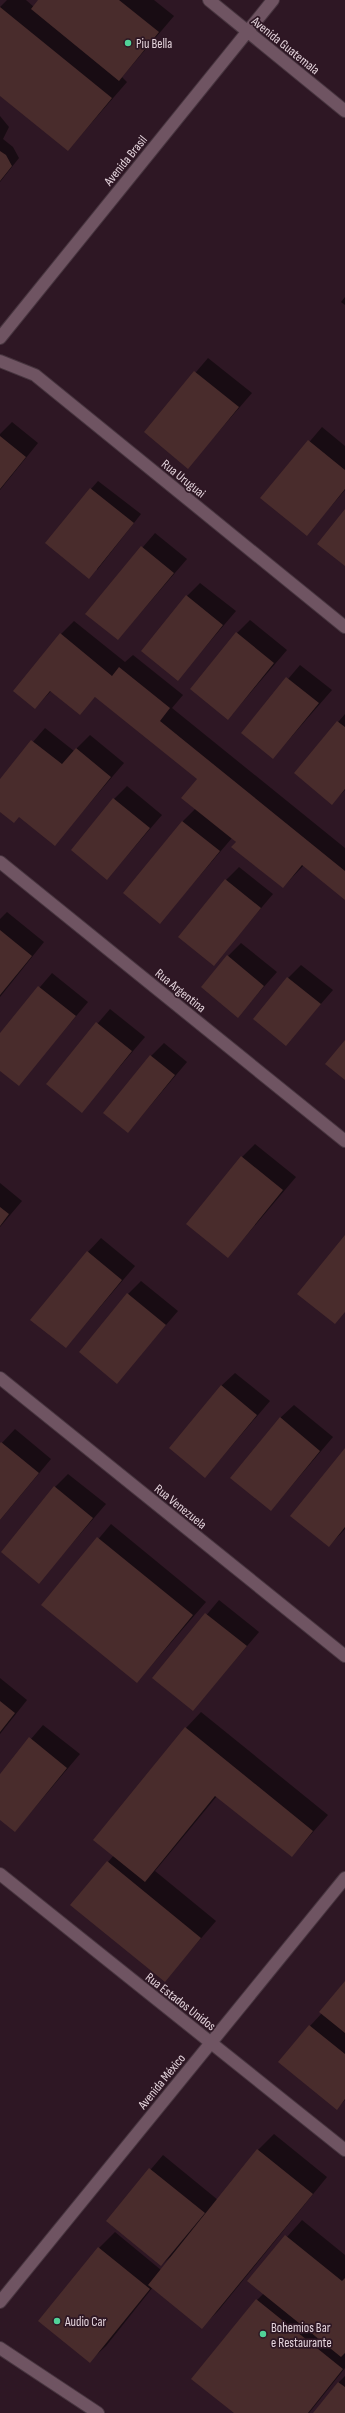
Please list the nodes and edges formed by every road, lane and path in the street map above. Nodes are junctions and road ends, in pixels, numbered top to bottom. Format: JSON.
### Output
{"nodes":[{"id":1,"x":209,"y":0,"type":"edge"},
{"id":2,"x":272,"y":0,"type":"edge"},
{"id":3,"x":247,"y":31,"type":"junction"},
{"id":4,"x":345,"y":111,"type":"edge"},
{"id":5,"x":0,"y":338,"type":"edge"},
{"id":6,"x":0,"y":361,"type":"edge"},
{"id":7,"x":345,"y":627,"type":"edge"},
{"id":8,"x":0,"y":862,"type":"edge"},
{"id":9,"x":345,"y":1141,"type":"edge"},
{"id":10,"x":0,"y":1378,"type":"edge"},
{"id":11,"x":345,"y":1656,"type":"edge"},
{"id":12,"x":0,"y":1874,"type":"edge"},
{"id":13,"x":345,"y":1878,"type":"edge"},
{"id":14,"x":211,"y":2042,"type":"junction"},
{"id":15,"x":345,"y":2150,"type":"edge"},
{"id":16,"x":0,"y":2302,"type":"edge"},
{"id":17,"x":0,"y":2348,"type":"edge"},
{"id":18,"x":98,"y":2413,"type":"edge"}],
"edges":[{"from":1,"to":3,"type":"street","name":"Avenida Guatemala"},
{"from":2,"to":3,"type":"street","name":"Avenida Brasil"},
{"from":3,"to":4,"type":"street","name":"Avenida Guatemala"},
{"from":3,"to":5,"type":"street","name":"Avenida Brasil"},
{"from":6,"to":7,"type":"street","name":"Rua Uruguai"},
{"from":8,"to":9,"type":"street","name":"Rua Argentina"},
{"from":10,"to":11,"type":"street","name":"Rua Venezuela"},
{"from":12,"to":14,"type":"street","name":"Rua Estados Unidos"},
{"from":13,"to":14,"type":"street","name":"Avenida México"},
{"from":14,"to":15,"type":"street","name":"Rua Estados Unidos"},
{"from":14,"to":16,"type":"street","name":"Avenida México"},
{"from":17,"to":18,"type":"street"}]}
